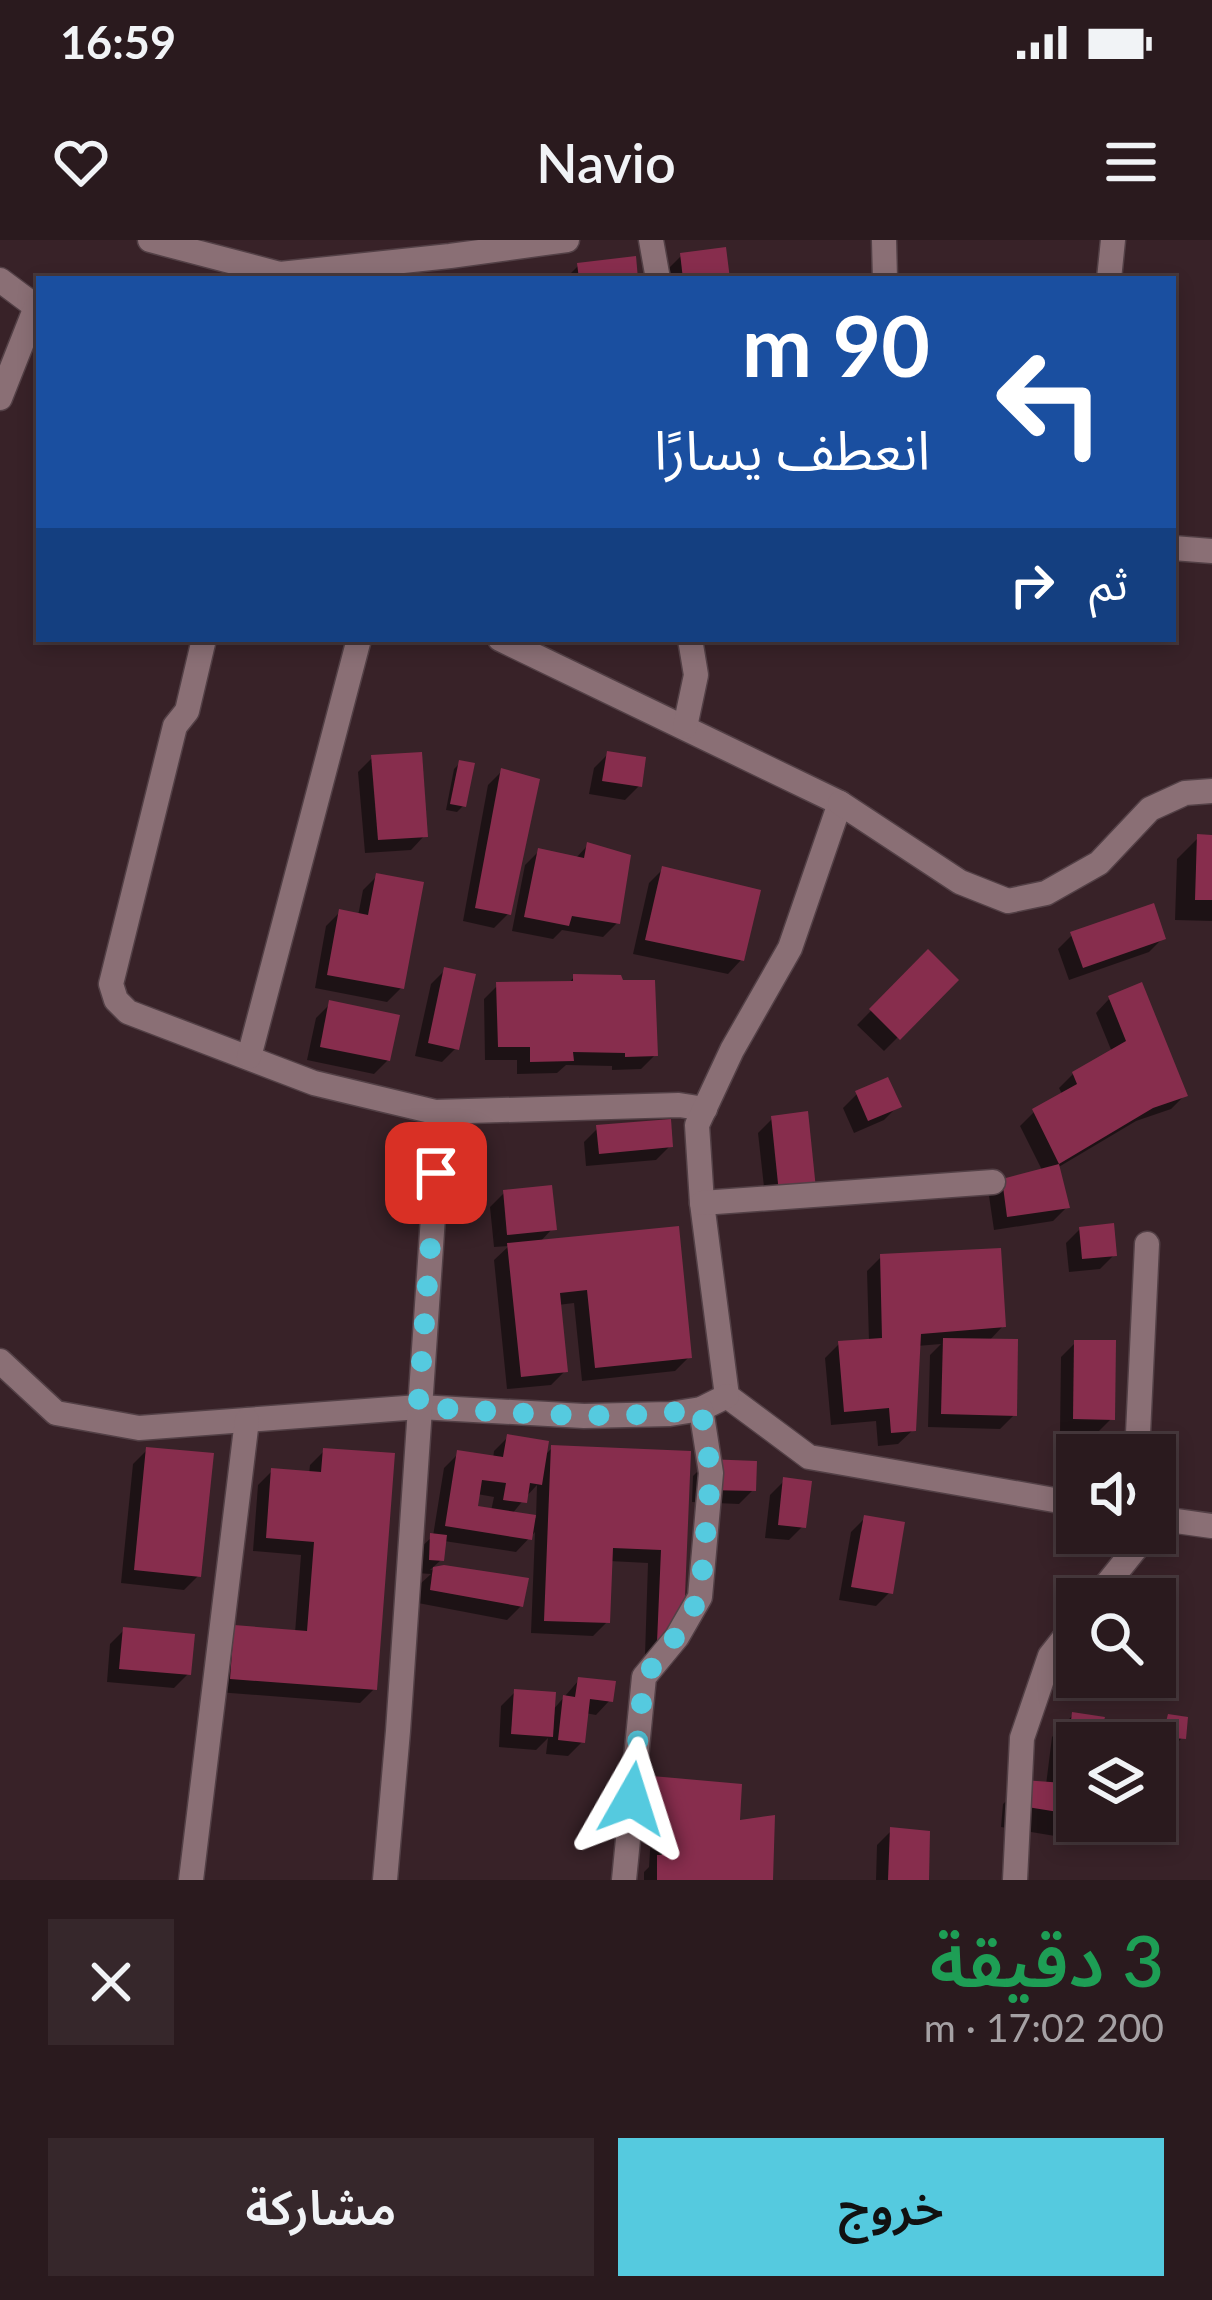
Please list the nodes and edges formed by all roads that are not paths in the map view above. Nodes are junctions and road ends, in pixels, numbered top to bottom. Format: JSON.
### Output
{"nodes":[{"id":1,"x":150,"y":240,"type":"edge"},
{"id":2,"x":567,"y":240,"type":"edge"},
{"id":3,"x":652,"y":240,"type":"edge"},
{"id":4,"x":884,"y":240,"type":"edge"},
{"id":5,"x":1113,"y":240,"type":"edge"},
{"id":6,"x":474,"y":246,"type":"edge"},
{"id":7,"x":658,"y":276,"type":"edge"},
{"id":8,"x":886,"y":276,"type":"edge"},
{"id":9,"x":1108,"y":276,"type":"edge"},
{"id":10,"x":0,"y":280,"type":"edge"},
{"id":11,"x":36,"y":307,"type":"edge"},
{"id":12,"x":36,"y":310,"type":"edge"},
{"id":13,"x":0,"y":398,"type":"edge"},
{"id":14,"x":1176,"y":548,"type":"edge"},
{"id":15,"x":1212,"y":551,"type":"edge"},
{"id":16,"x":203,"y":642,"type":"edge"},
{"id":17,"x":358,"y":642,"type":"edge"},
{"id":18,"x":506,"y":642,"type":"edge"},
{"id":19,"x":691,"y":642,"type":"edge"},
{"id":20,"x":685,"y":727,"type":"junction"},
{"id":21,"x":1212,"y":791,"type":"edge"},
{"id":22,"x":840,"y":803,"type":"junction"},
{"id":23,"x":249,"y":1057,"type":"junction"},
{"id":24,"x":705,"y":1109,"type":"junction"},
{"id":25,"x":436,"y":1173,"type":"dead end"},
{"id":26,"x":993,"y":1181,"type":"dead end"},
{"id":27,"x":702,"y":1202,"type":"junction"},
{"id":28,"x":1147,"y":1244,"type":"dead end"},
{"id":29,"x":0,"y":1361,"type":"edge"},
{"id":30,"x":727,"y":1396,"type":"junction"},
{"id":31,"x":418,"y":1407,"type":"junction"},
{"id":32,"x":701,"y":1409,"type":"junction"},
{"id":33,"x":247,"y":1420,"type":"junction"},
{"id":34,"x":1138,"y":1434,"type":"edge"},
{"id":35,"x":1056,"y":1500,"type":"edge"},
{"id":36,"x":1176,"y":1524,"type":"edge"},
{"id":37,"x":1212,"y":1526,"type":"edge"},
{"id":38,"x":1130,"y":1554,"type":"edge"},
{"id":39,"x":1111,"y":1578,"type":"edge"},
{"id":40,"x":1056,"y":1648,"type":"edge"},
{"id":41,"x":191,"y":1880,"type":"edge"},
{"id":42,"x":385,"y":1880,"type":"edge"},
{"id":43,"x":624,"y":1880,"type":"edge"},
{"id":44,"x":1015,"y":1880,"type":"edge"}],
"edges":[{"from":1,"to":6,"type":"street"},
{"from":2,"to":6,"type":"street"},
{"from":3,"to":7,"type":"street"},
{"from":4,"to":8,"type":"street"},
{"from":5,"to":9,"type":"street"},
{"from":10,"to":11,"type":"street"},
{"from":12,"to":13,"type":"street"},
{"from":14,"to":15,"type":"street"},
{"from":16,"to":23,"type":"street"},
{"from":17,"to":23,"type":"street"},
{"from":18,"to":20,"type":"street"},
{"from":19,"to":20,"type":"street"},
{"from":20,"to":22,"type":"street"},
{"from":21,"to":22,"type":"street"},
{"from":22,"to":24,"type":"street"},
{"from":23,"to":24,"type":"street"},
{"from":24,"to":27,"type":"street"},
{"from":25,"to":31,"type":"street"},
{"from":26,"to":27,"type":"street"},
{"from":27,"to":30,"type":"street"},
{"from":28,"to":34,"type":"street"},
{"from":29,"to":33,"type":"street"},
{"from":30,"to":32,"type":"street"},
{"from":30,"to":35,"type":"street"},
{"from":31,"to":32,"type":"street"},
{"from":31,"to":33,"type":"street"},
{"from":31,"to":42,"type":"street"},
{"from":32,"to":43,"type":"street"},
{"from":33,"to":41,"type":"street"},
{"from":36,"to":37,"type":"street"},
{"from":38,"to":39,"type":"street"},
{"from":40,"to":44,"type":"street"}]}
